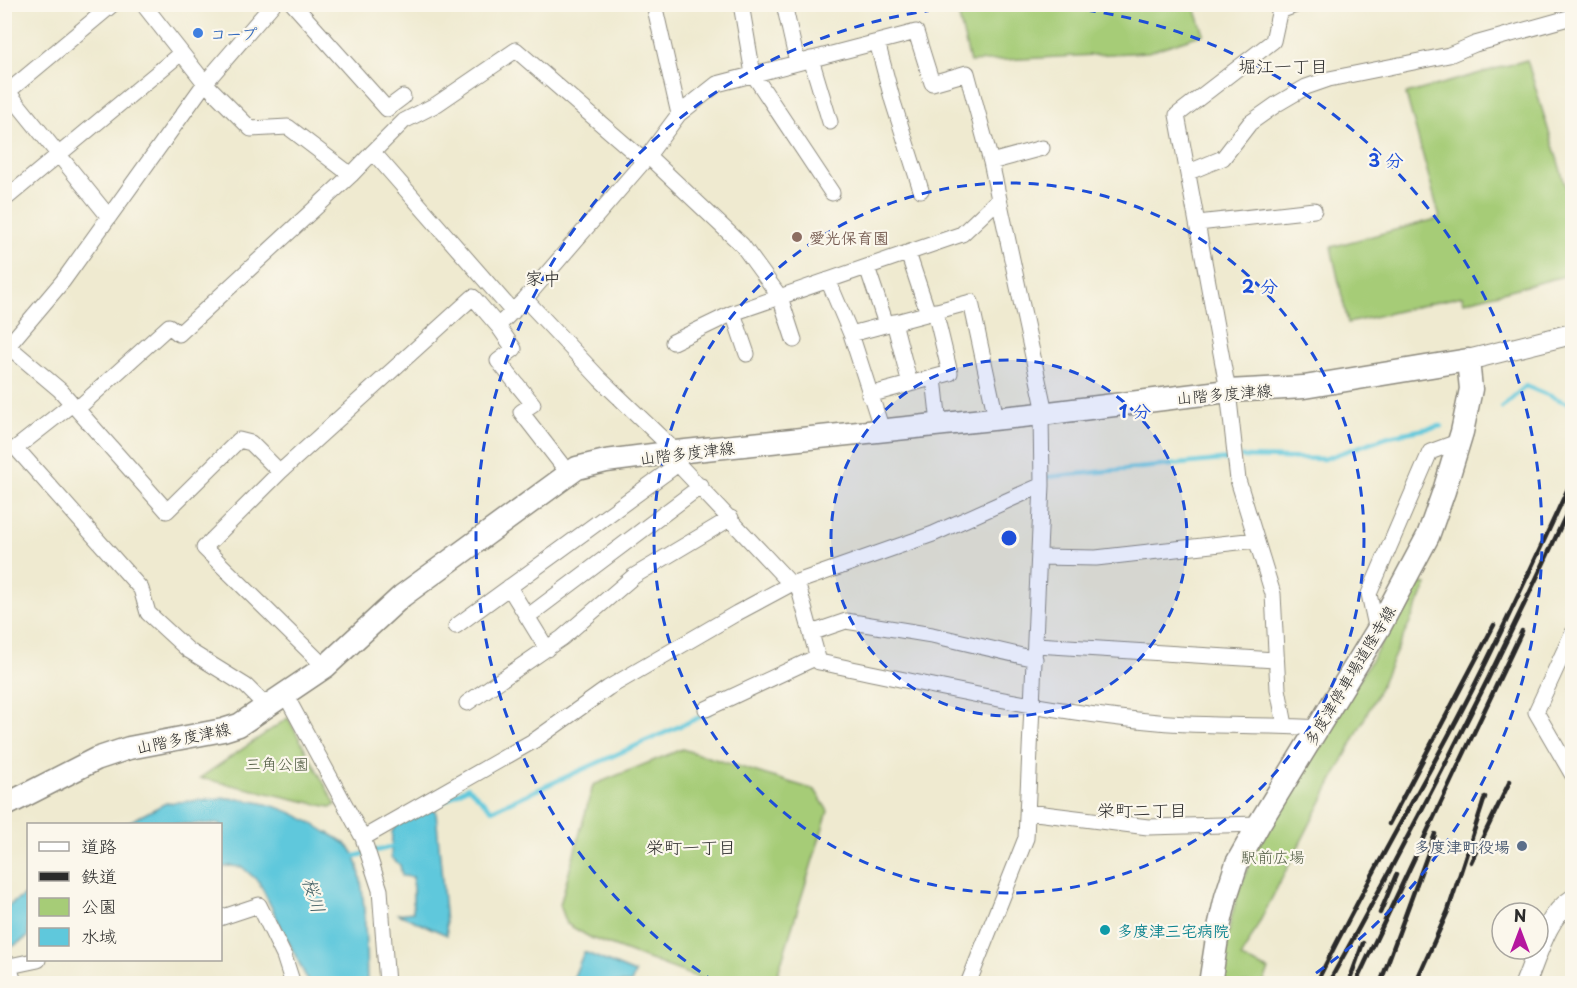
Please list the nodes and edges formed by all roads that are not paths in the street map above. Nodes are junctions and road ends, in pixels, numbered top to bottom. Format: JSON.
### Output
{"nodes":[{"id":1,"x":113,"y":4,"type":"edge"},
{"id":2,"x":143,"y":4,"type":"edge"},
{"id":3,"x":293,"y":4,"type":"edge"},
{"id":4,"x":654,"y":4,"type":"edge"},
{"id":5,"x":741,"y":4,"type":"edge"},
{"id":6,"x":784,"y":4,"type":"edge"},
{"id":7,"x":1298,"y":4,"type":"edge"},
{"id":8,"x":263,"y":8,"type":"edge"},
{"id":9,"x":1280,"y":8,"type":"edge"},
{"id":10,"x":1572,"y":17,"type":"edge"},
{"id":11,"x":877,"y":42,"type":"junction"},
{"id":12,"x":181,"y":53,"type":"junction"},
{"id":13,"x":804,"y":60,"type":"junction"},
{"id":14,"x":753,"y":74,"type":"junction"},
{"id":15,"x":205,"y":83,"type":"junction"},
{"id":16,"x":6,"y":92,"type":"edge"},
{"id":17,"x":403,"y":97,"type":"dead end"},
{"id":18,"x":679,"y":114,"type":"junction"},
{"id":19,"x":830,"y":122,"type":"dead end"},
{"id":20,"x":1042,"y":148,"type":"dead end"},
{"id":21,"x":373,"y":153,"type":"junction"},
{"id":22,"x":58,"y":155,"type":"junction"},
{"id":23,"x":646,"y":159,"type":"junction"},
{"id":24,"x":991,"y":162,"type":"junction"},
{"id":25,"x":1189,"y":172,"type":"junction"},
{"id":26,"x":351,"y":175,"type":"junction"},
{"id":27,"x":921,"y":190,"type":"dead end"},
{"id":28,"x":832,"y":193,"type":"dead end"},
{"id":29,"x":999,"y":199,"type":"junction"},
{"id":30,"x":4,"y":200,"type":"edge"},
{"id":31,"x":1314,"y":210,"type":"dead end"},
{"id":32,"x":109,"y":217,"type":"junction"},
{"id":33,"x":1198,"y":224,"type":"junction"},
{"id":34,"x":908,"y":253,"type":"junction"},
{"id":35,"x":867,"y":267,"type":"junction"},
{"id":36,"x":828,"y":280,"type":"junction"},
{"id":37,"x":780,"y":297,"type":"junction"},
{"id":38,"x":525,"y":299,"type":"junction"},
{"id":39,"x":513,"y":312,"type":"junction"},
{"id":40,"x":931,"y":312,"type":"junction"},
{"id":41,"x":733,"y":313,"type":"junction"},
{"id":42,"x":890,"y":323,"type":"junction"},
{"id":43,"x":498,"y":326,"type":"junction"},
{"id":44,"x":851,"y":334,"type":"junction"},
{"id":45,"x":1572,"y":334,"type":"edge"},
{"id":46,"x":794,"y":340,"type":"dead end"},
{"id":47,"x":673,"y":342,"type":"dead end"},
{"id":48,"x":6,"y":347,"type":"edge"},
{"id":49,"x":747,"y":354,"type":"dead end"},
{"id":50,"x":1468,"y":360,"type":"junction"},
{"id":51,"x":934,"y":378,"type":"junction"},
{"id":52,"x":910,"y":384,"type":"junction"},
{"id":53,"x":1228,"y":391,"type":"junction"},
{"id":54,"x":869,"y":395,"type":"junction"},
{"id":55,"x":75,"y":407,"type":"junction"},
{"id":56,"x":1041,"y":414,"type":"junction"},
{"id":57,"x":996,"y":418,"type":"junction"},
{"id":58,"x":939,"y":424,"type":"junction"},
{"id":59,"x":882,"y":430,"type":"junction"},
{"id":60,"x":1460,"y":441,"type":"junction"},
{"id":61,"x":677,"y":458,"type":"junction"},
{"id":62,"x":280,"y":472,"type":"junction"},
{"id":63,"x":569,"y":474,"type":"junction"},
{"id":64,"x":1042,"y":485,"type":"junction"},
{"id":65,"x":701,"y":486,"type":"junction"},
{"id":66,"x":731,"y":518,"type":"junction"},
{"id":67,"x":1256,"y":540,"type":"junction"},
{"id":68,"x":1039,"y":557,"type":"junction"},
{"id":69,"x":794,"y":583,"type":"junction"},
{"id":70,"x":508,"y":587,"type":"junction"},
{"id":71,"x":527,"y":617,"type":"junction"},
{"id":72,"x":456,"y":626,"type":"dead end"},
{"id":73,"x":1377,"y":631,"type":"junction"},
{"id":74,"x":811,"y":633,"type":"junction"},
{"id":75,"x":1572,"y":634,"type":"edge"},
{"id":76,"x":547,"y":649,"type":"junction"},
{"id":77,"x":1035,"y":652,"type":"junction"},
{"id":78,"x":817,"y":657,"type":"junction"},
{"id":79,"x":1275,"y":660,"type":"junction"},
{"id":80,"x":325,"y":667,"type":"junction"},
{"id":81,"x":275,"y":700,"type":"junction"},
{"id":82,"x":467,"y":703,"type":"dead end"},
{"id":83,"x":1032,"y":705,"type":"junction"},
{"id":84,"x":706,"y":709,"type":"dead end"},
{"id":85,"x":1285,"y":725,"type":"junction"},
{"id":86,"x":1317,"y":728,"type":"junction"},
{"id":87,"x":1572,"y":774,"type":"edge"},
{"id":88,"x":4,"y":806,"type":"edge"},
{"id":89,"x":1028,"y":812,"type":"junction"},
{"id":90,"x":1259,"y":824,"type":"junction"},
{"id":91,"x":363,"y":838,"type":"junction"},
{"id":92,"x":1572,"y":900,"type":"edge"},
{"id":93,"x":222,"y":917,"type":"edge"},
{"id":94,"x":35,"y":961,"type":"edge"},
{"id":95,"x":7,"y":972,"type":"edge"},
{"id":96,"x":293,"y":984,"type":"edge"},
{"id":97,"x":387,"y":984,"type":"edge"},
{"id":98,"x":968,"y":984,"type":"edge"},
{"id":99,"x":1210,"y":984,"type":"edge"},
{"id":100,"x":1526,"y":984,"type":"edge"}],
"edges":[{"from":1,"to":16,"type":"street"},
{"from":2,"to":12,"type":"street"},
{"from":3,"to":17,"type":"street"},
{"from":4,"to":18,"type":"street"},
{"from":5,"to":14,"type":"street"},
{"from":6,"to":13,"type":"street"},
{"from":7,"to":9,"type":"street"},
{"from":8,"to":15,"type":"street"},
{"from":9,"to":25,"type":"street"},
{"from":10,"to":25,"type":"street"},
{"from":11,"to":13,"type":"street"},
{"from":11,"to":24,"type":"street"},
{"from":11,"to":27,"type":"street"},
{"from":12,"to":15,"type":"street"},
{"from":12,"to":22,"type":"street"},
{"from":13,"to":14,"type":"street"},
{"from":13,"to":19,"type":"street"},
{"from":14,"to":18,"type":"street"},
{"from":14,"to":28,"type":"street"},
{"from":15,"to":26,"type":"street"},
{"from":15,"to":32,"type":"street"},
{"from":16,"to":22,"type":"street"},
{"from":18,"to":23,"type":"street"},
{"from":20,"to":24,"type":"street"},
{"from":21,"to":23,"type":"street"},
{"from":21,"to":26,"type":"street"},
{"from":21,"to":39,"type":"street"},
{"from":22,"to":30,"type":"street"},
{"from":22,"to":32,"type":"street"},
{"from":23,"to":37,"type":"street"},
{"from":23,"to":38,"type":"street"},
{"from":24,"to":29,"type":"street"},
{"from":25,"to":33,"type":"street"},
{"from":26,"to":55,"type":"street"},
{"from":29,"to":34,"type":"street"},
{"from":29,"to":56,"type":"street"},
{"from":31,"to":33,"type":"street"},
{"from":32,"to":48,"type":"street"},
{"from":33,"to":53,"type":"street"},
{"from":34,"to":35,"type":"street"},
{"from":34,"to":40,"type":"street"},
{"from":35,"to":36,"type":"street"},
{"from":35,"to":42,"type":"street"},
{"from":36,"to":37,"type":"street"},
{"from":36,"to":44,"type":"street"},
{"from":37,"to":41,"type":"street"},
{"from":37,"to":46,"type":"street"},
{"from":38,"to":39,"type":"street"},
{"from":38,"to":61,"type":"street"},
{"from":39,"to":43,"type":"street"},
{"from":40,"to":42,"type":"street"},
{"from":40,"to":51,"type":"street"},
{"from":40,"to":57,"type":"street"},
{"from":41,"to":47,"type":"street"},
{"from":41,"to":49,"type":"street"},
{"from":42,"to":44,"type":"street"},
{"from":42,"to":52,"type":"street"},
{"from":43,"to":62,"type":"street"},
{"from":43,"to":63,"type":"street"},
{"from":44,"to":54,"type":"street"},
{"from":45,"to":50,"type":"street"},
{"from":48,"to":55,"type":"street"},
{"from":50,"to":53,"type":"main road","name":"山階多度津線"},
{"from":50,"to":60,"type":"main road","name":"多度津停車場道隆寺線"},
{"from":51,"to":52,"type":"street"},
{"from":51,"to":58,"type":"street"},
{"from":52,"to":54,"type":"street"},
{"from":53,"to":56,"type":"main road","name":"山階多度津線"},
{"from":53,"to":67,"type":"street"},
{"from":54,"to":59,"type":"street"},
{"from":55,"to":62,"type":"street"},
{"from":55,"to":81,"type":"street"},
{"from":56,"to":57,"type":"main road","name":"山階多度津線"},
{"from":56,"to":64,"type":"street"},
{"from":57,"to":58,"type":"main road","name":"山階多度津線"},
{"from":58,"to":59,"type":"main road","name":"山階多度津線"},
{"from":59,"to":61,"type":"main road","name":"山階多度津線"},
{"from":60,"to":73,"type":"main road","name":"多度津停車場道隆寺線"},
{"from":60,"to":73,"type":"street"},
{"from":61,"to":63,"type":"main road","name":"山階多度津線"},
{"from":61,"to":65,"type":"street"},
{"from":61,"to":70,"type":"street"},
{"from":62,"to":80,"type":"street"},
{"from":63,"to":80,"type":"main road","name":"山階多度津線"},
{"from":64,"to":68,"type":"street"},
{"from":64,"to":69,"type":"street"},
{"from":65,"to":66,"type":"street"},
{"from":65,"to":71,"type":"street"},
{"from":66,"to":69,"type":"street"},
{"from":66,"to":76,"type":"street"},
{"from":67,"to":68,"type":"street"},
{"from":67,"to":79,"type":"street"},
{"from":68,"to":77,"type":"street"},
{"from":69,"to":74,"type":"street"},
{"from":69,"to":91,"type":"street"},
{"from":70,"to":71,"type":"street"},
{"from":70,"to":72,"type":"street"},
{"from":71,"to":76,"type":"street"},
{"from":73,"to":86,"type":"main road","name":"多度津停車場道隆寺線"},
{"from":74,"to":77,"type":"street"},
{"from":74,"to":78,"type":"street"},
{"from":75,"to":87,"type":"street"},
{"from":76,"to":82,"type":"street"},
{"from":77,"to":79,"type":"street"},
{"from":77,"to":83,"type":"street"},
{"from":78,"to":83,"type":"street"},
{"from":78,"to":84,"type":"street"},
{"from":79,"to":85,"type":"street"},
{"from":80,"to":81,"type":"main road","name":"山階多度津線"},
{"from":81,"to":88,"type":"main road","name":"山階多度津線"},
{"from":81,"to":91,"type":"street"},
{"from":83,"to":85,"type":"street"},
{"from":83,"to":89,"type":"street"},
{"from":85,"to":86,"type":"street"},
{"from":86,"to":90,"type":"main road","name":"多度津停車場道隆寺線"},
{"from":89,"to":90,"type":"street"},
{"from":89,"to":98,"type":"street"},
{"from":90,"to":99,"type":"main road","name":"多度津停車場道隆寺線"},
{"from":91,"to":97,"type":"street"},
{"from":92,"to":100,"type":"street"},
{"from":93,"to":96,"type":"street"},
{"from":94,"to":95,"type":"street"}]}
